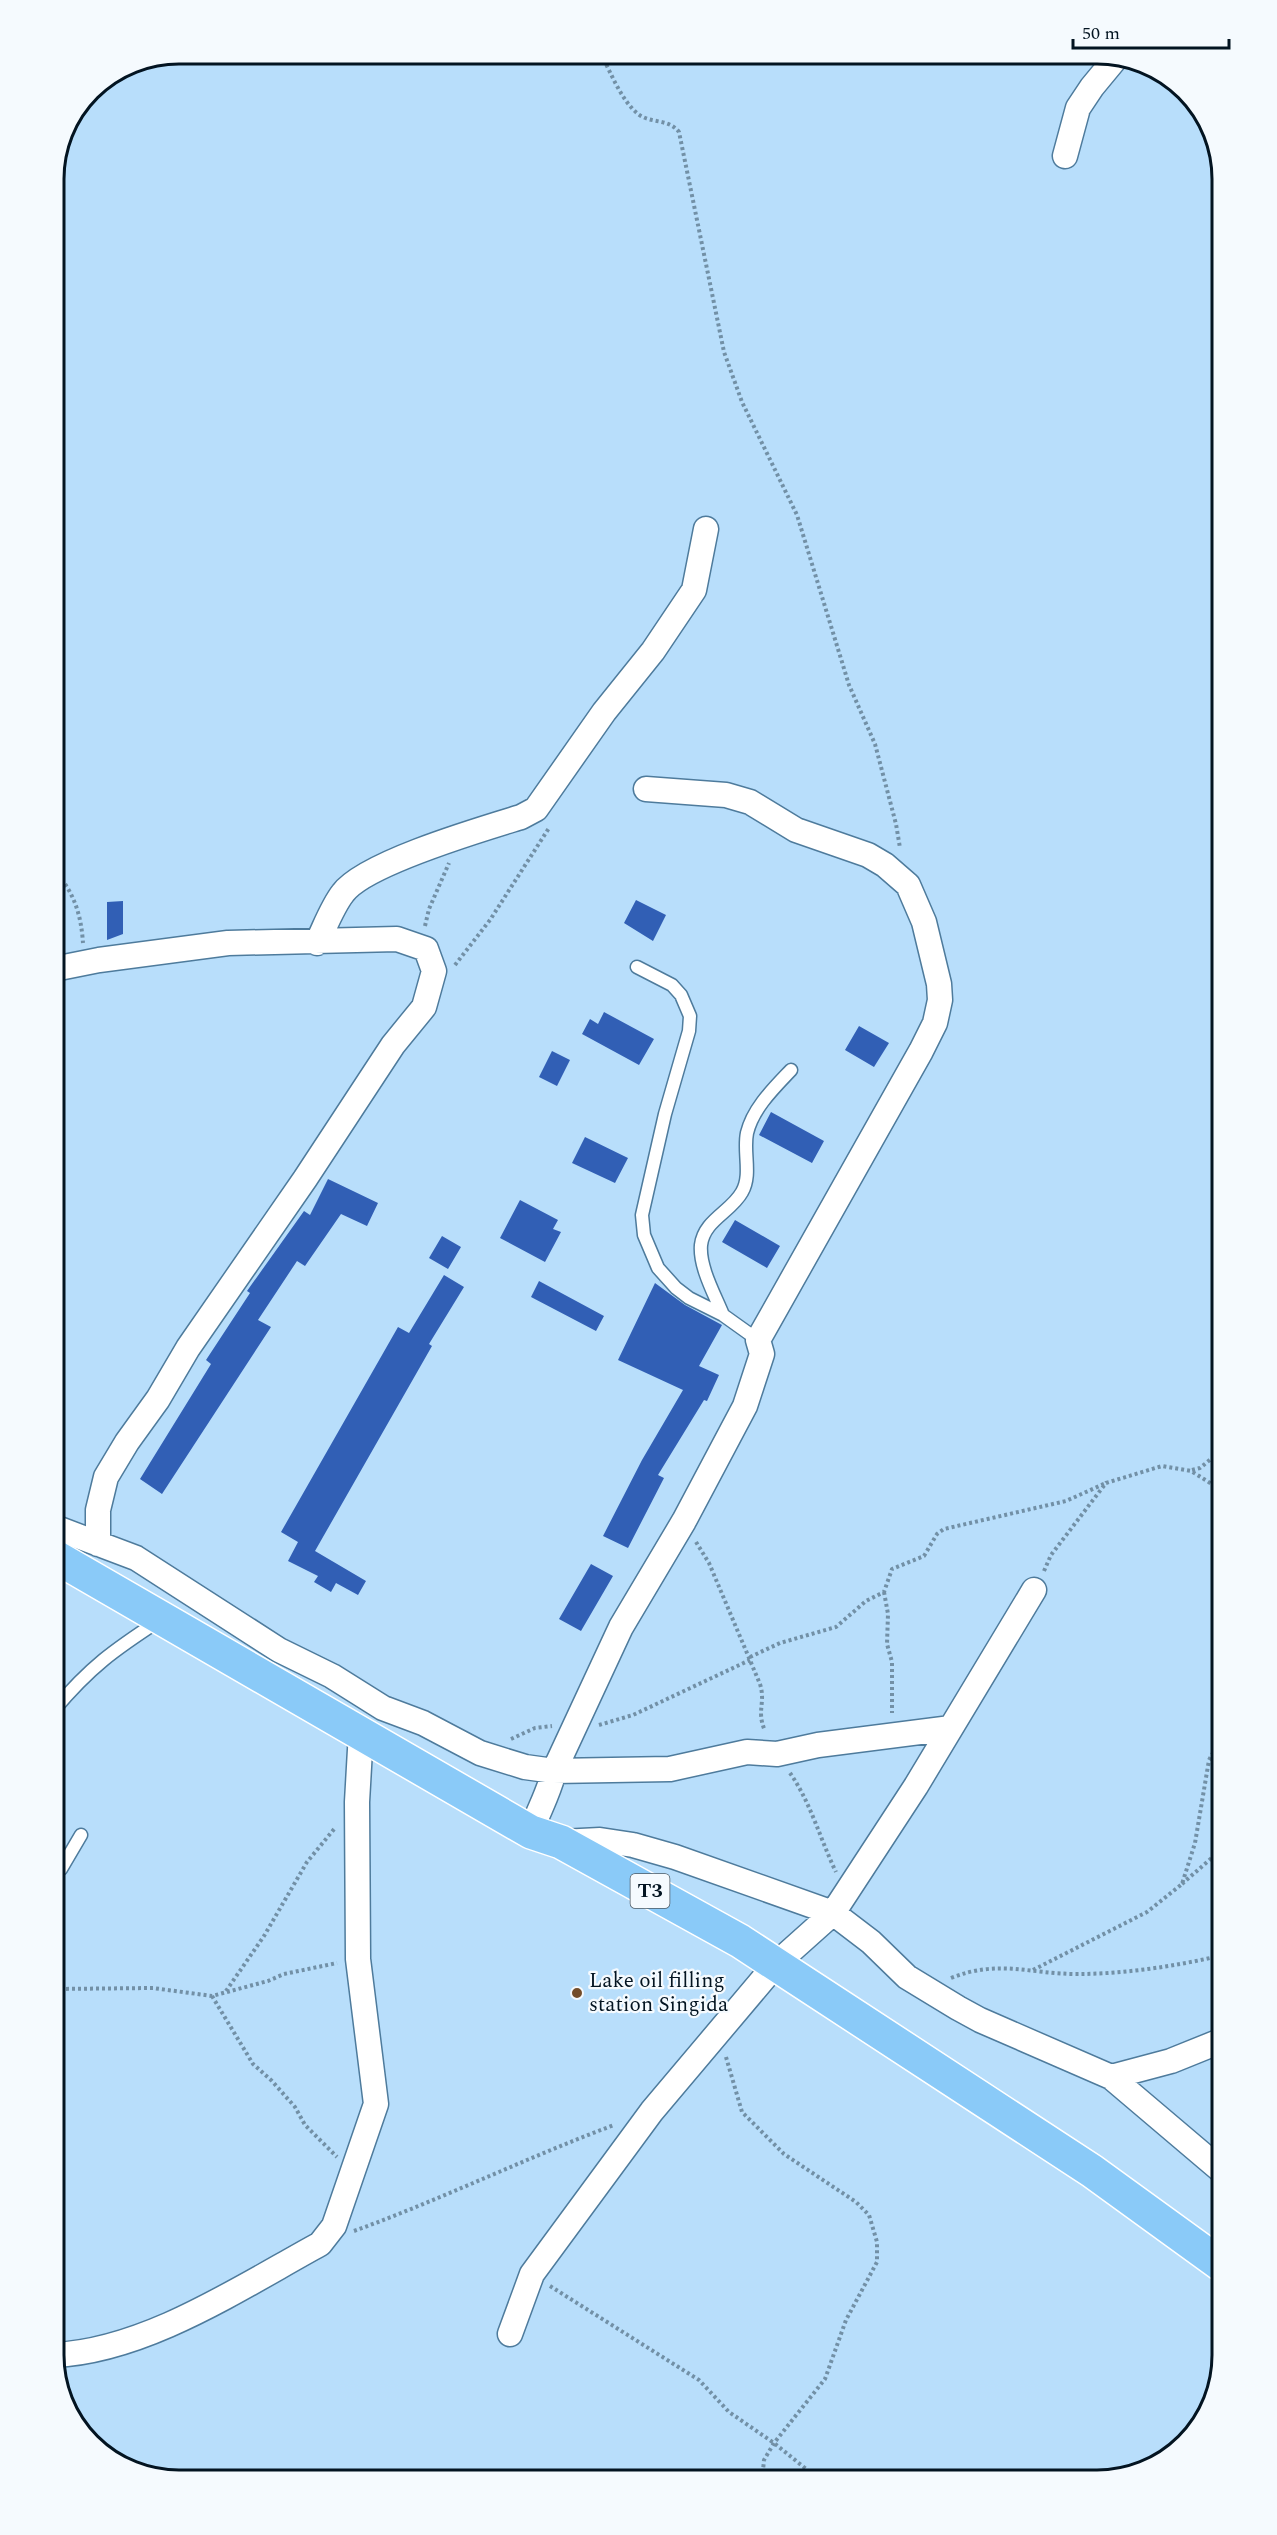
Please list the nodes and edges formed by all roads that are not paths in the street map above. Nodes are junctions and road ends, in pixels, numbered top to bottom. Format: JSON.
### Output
{"nodes":[{"id":1,"x":1110,"y":66,"type":"edge"},
{"id":2,"x":1065,"y":156,"type":"dead end"},
{"id":3,"x":706,"y":529,"type":"dead end"},
{"id":4,"x":646,"y":789,"type":"dead end"},
{"id":5,"x":317,"y":943,"type":"junction"},
{"id":6,"x":65,"y":967,"type":"edge"},
{"id":7,"x":637,"y":967,"type":"dead end"},
{"id":8,"x":791,"y":1070,"type":"dead end"},
{"id":9,"x":723,"y":1315,"type":"junction"},
{"id":10,"x":758,"y":1340,"type":"junction"},
{"id":11,"x":64,"y":1531,"type":"edge"},
{"id":12,"x":98,"y":1544,"type":"junction"},
{"id":13,"x":64,"y":1562,"type":"edge"},
{"id":14,"x":1034,"y":1590,"type":"road end"},
{"id":15,"x":163,"y":1618,"type":"junction"},
{"id":16,"x":64,"y":1698,"type":"edge"},
{"id":17,"x":951,"y":1728,"type":"junction"},
{"id":18,"x":361,"y":1732,"type":"junction"},
{"id":19,"x":554,"y":1771,"type":"junction"},
{"id":20,"x":81,"y":1835,"type":"dead end"},
{"id":21,"x":546,"y":1837,"type":"junction"},
{"id":22,"x":64,"y":1864,"type":"edge"},
{"id":23,"x":840,"y":1904,"type":"junction"},
{"id":24,"x":776,"y":1964,"type":"junction"},
{"id":25,"x":1212,"y":2044,"type":"edge"},
{"id":26,"x":1111,"y":2077,"type":"junction"},
{"id":27,"x":1212,"y":2163,"type":"edge"},
{"id":28,"x":1212,"y":2258,"type":"edge"},
{"id":29,"x":510,"y":2334,"type":"dead end"},
{"id":30,"x":64,"y":2353,"type":"edge"}],
"edges":[{"from":1,"to":2,"type":"street"},
{"from":3,"to":5,"type":"street"},
{"from":4,"to":10,"type":"street"},
{"from":5,"to":6,"type":"street"},
{"from":5,"to":12,"type":"street"},
{"from":7,"to":9,"type":"lane"},
{"from":8,"to":9,"type":"lane"},
{"from":9,"to":10,"type":"lane"},
{"from":10,"to":19,"type":"street"},
{"from":11,"to":12,"type":"street"},
{"from":12,"to":19,"type":"street"},
{"from":13,"to":15,"type":"highway","number":"T3"},
{"from":14,"to":17,"type":"street"},
{"from":15,"to":16,"type":"lane"},
{"from":15,"to":18,"type":"highway","number":"T3"},
{"from":17,"to":19,"type":"street"},
{"from":17,"to":23,"type":"street"},
{"from":18,"to":21,"type":"highway","number":"T3"},
{"from":18,"to":30,"type":"street"},
{"from":19,"to":21,"type":"street"},
{"from":20,"to":22,"type":"lane"},
{"from":21,"to":23,"type":"street"},
{"from":21,"to":24,"type":"highway","number":"T3"},
{"from":23,"to":24,"type":"street"},
{"from":23,"to":26,"type":"street"},
{"from":24,"to":28,"type":"highway","number":"T3"},
{"from":24,"to":29,"type":"street"},
{"from":25,"to":26,"type":"street"},
{"from":26,"to":27,"type":"street"}]}
